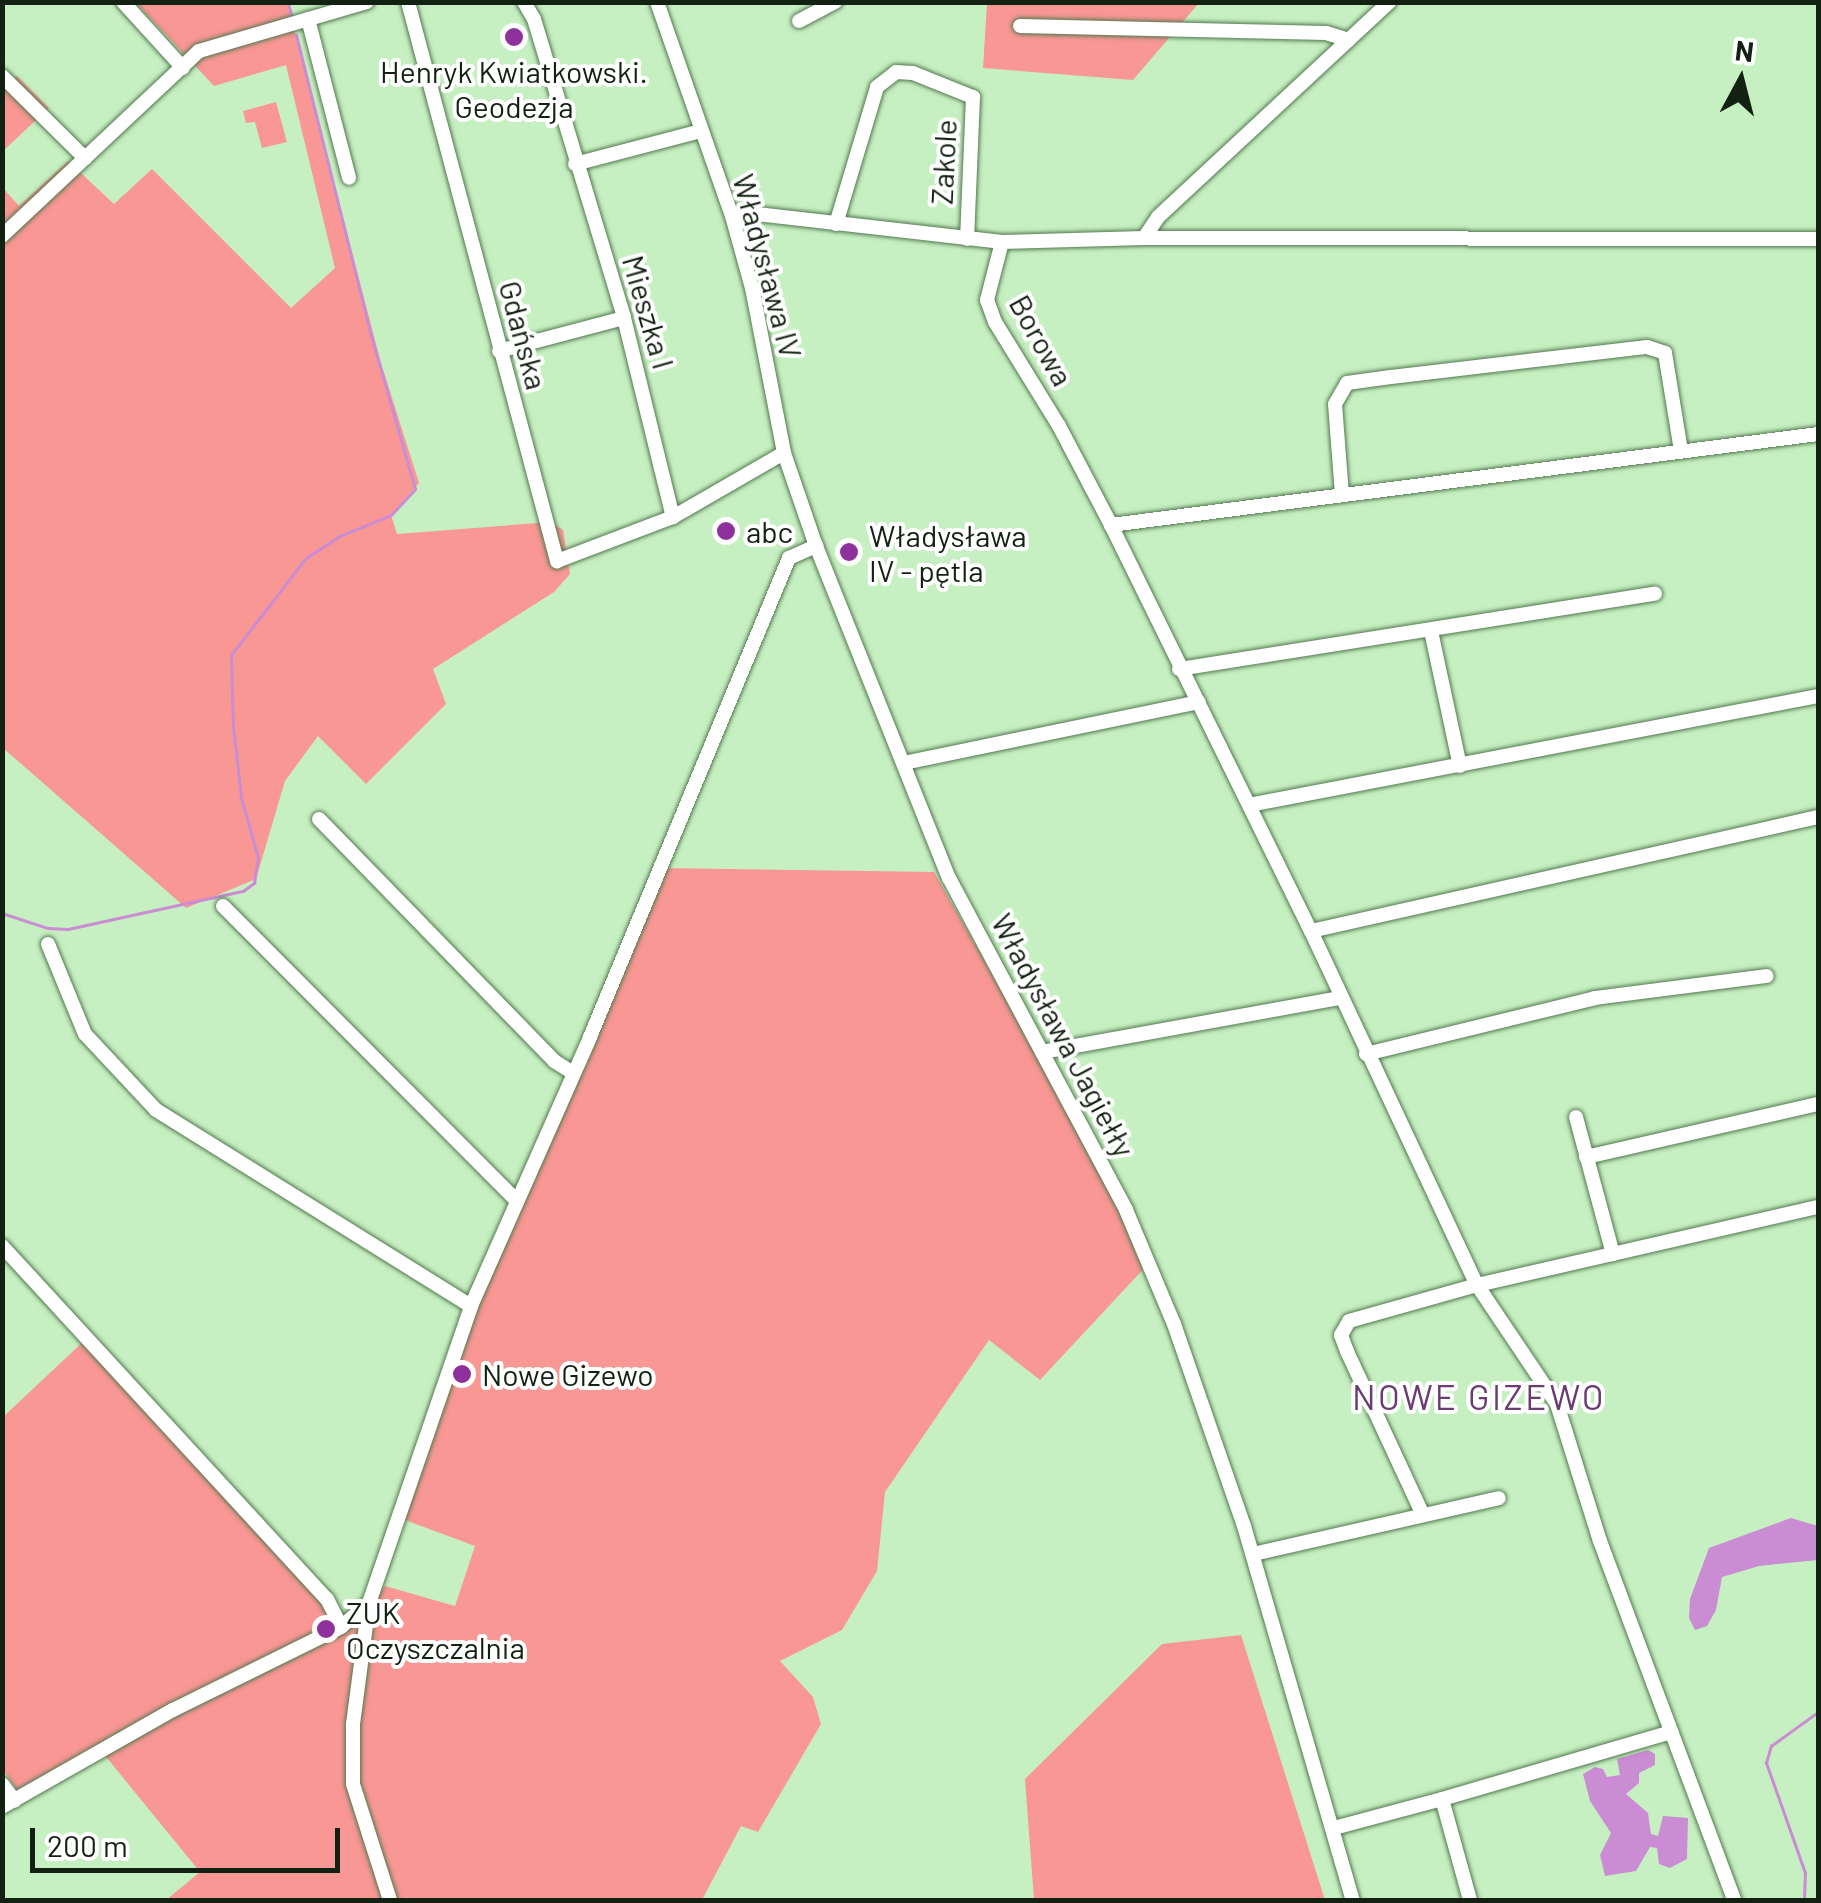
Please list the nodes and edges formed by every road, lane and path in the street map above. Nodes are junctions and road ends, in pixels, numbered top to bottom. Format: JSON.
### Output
{"nodes":[{"id":1,"x":123,"y":2,"type":"edge"},
{"id":2,"x":367,"y":2,"type":"edge"},
{"id":3,"x":408,"y":2,"type":"edge"},
{"id":4,"x":524,"y":2,"type":"edge"},
{"id":5,"x":657,"y":2,"type":"edge"},
{"id":6,"x":835,"y":2,"type":"edge"},
{"id":7,"x":1389,"y":2,"type":"edge"},
{"id":8,"x":308,"y":18,"type":"junction"},
{"id":9,"x":799,"y":22,"type":"dead end"},
{"id":10,"x":1020,"y":26,"type":"dead end"},
{"id":11,"x":1349,"y":40,"type":"junction"},
{"id":12,"x":182,"y":68,"type":"junction"},
{"id":13,"x":2,"y":76,"type":"edge"},
{"id":14,"x":701,"y":131,"type":"junction"},
{"id":15,"x":85,"y":158,"type":"junction"},
{"id":16,"x":575,"y":164,"type":"junction"},
{"id":17,"x":349,"y":178,"type":"dead end"},
{"id":18,"x":732,"y":216,"type":"junction"},
{"id":19,"x":836,"y":224,"type":"junction"},
{"id":20,"x":2,"y":236,"type":"edge"},
{"id":21,"x":1144,"y":238,"type":"junction"},
{"id":22,"x":967,"y":239,"type":"junction"},
{"id":23,"x":1818,"y":239,"type":"edge"},
{"id":24,"x":1002,"y":242,"type":"junction"},
{"id":25,"x":624,"y":318,"type":"junction"},
{"id":26,"x":500,"y":351,"type":"junction"},
{"id":27,"x":1818,"y":434,"type":"edge"},
{"id":28,"x":1681,"y":451,"type":"junction"},
{"id":29,"x":784,"y":453,"type":"junction"},
{"id":30,"x":1342,"y":495,"type":"junction"},
{"id":31,"x":673,"y":517,"type":"junction"},
{"id":32,"x":1111,"y":525,"type":"junction"},
{"id":33,"x":816,"y":546,"type":"junction"},
{"id":34,"x":1655,"y":594,"type":"dead end"},
{"id":35,"x":1431,"y":631,"type":"junction"},
{"id":36,"x":1179,"y":668,"type":"junction"},
{"id":37,"x":1818,"y":696,"type":"edge"},
{"id":38,"x":1198,"y":702,"type":"junction"},
{"id":39,"x":904,"y":763,"type":"junction"},
{"id":40,"x":1460,"y":766,"type":"junction"},
{"id":41,"x":1249,"y":806,"type":"junction"},
{"id":42,"x":1818,"y":817,"type":"edge"},
{"id":43,"x":319,"y":819,"type":"dead end"},
{"id":44,"x":224,"y":906,"type":"dead end"},
{"id":45,"x":1311,"y":931,"type":"junction"},
{"id":46,"x":48,"y":944,"type":"dead end"},
{"id":47,"x":1767,"y":976,"type":"dead end"},
{"id":48,"x":1340,"y":998,"type":"junction"},
{"id":49,"x":1042,"y":1052,"type":"junction"},
{"id":50,"x":1366,"y":1054,"type":"junction"},
{"id":51,"x":573,"y":1073,"type":"junction"},
{"id":52,"x":1818,"y":1104,"type":"edge"},
{"id":53,"x":1576,"y":1117,"type":"dead end"},
{"id":54,"x":1586,"y":1157,"type":"junction"},
{"id":55,"x":516,"y":1200,"type":"junction"},
{"id":56,"x":1818,"y":1207,"type":"edge"},
{"id":57,"x":2,"y":1246,"type":"edge"},
{"id":58,"x":1614,"y":1254,"type":"junction"},
{"id":59,"x":1477,"y":1285,"type":"junction"},
{"id":60,"x":471,"y":1306,"type":"junction"},
{"id":61,"x":1499,"y":1498,"type":"dead end"},
{"id":62,"x":1423,"y":1515,"type":"junction"},
{"id":63,"x":1253,"y":1554,"type":"junction"},
{"id":64,"x":369,"y":1603,"type":"junction"},
{"id":65,"x":341,"y":1627,"type":"junction"},
{"id":66,"x":1670,"y":1732,"type":"junction"},
{"id":67,"x":2,"y":1784,"type":"edge"},
{"id":68,"x":1442,"y":1799,"type":"junction"},
{"id":69,"x":8,"y":1804,"type":"edge"},
{"id":70,"x":1334,"y":1828,"type":"junction"},
{"id":71,"x":390,"y":1900,"type":"edge"},
{"id":72,"x":1352,"y":1900,"type":"edge"},
{"id":73,"x":1470,"y":1900,"type":"edge"},
{"id":74,"x":1734,"y":1900,"type":"edge"}],
"edges":[{"from":1,"to":12,"type":"street"},
{"from":2,"to":8,"type":"street"},
{"from":3,"to":26,"type":"street","name":"Gdańska"},
{"from":4,"to":16,"type":"street","name":"Mieszka I"},
{"from":5,"to":14,"type":"street","name":"Władysława IV"},
{"from":6,"to":9,"type":"street"},
{"from":7,"to":11,"type":"street"},
{"from":8,"to":12,"type":"street"},
{"from":8,"to":17,"type":"street"},
{"from":10,"to":11,"type":"street"},
{"from":11,"to":21,"type":"street"},
{"from":12,"to":15,"type":"street"},
{"from":13,"to":15,"type":"street"},
{"from":14,"to":16,"type":"street"},
{"from":14,"to":18,"type":"street","name":"Władysława IV"},
{"from":15,"to":20,"type":"street"},
{"from":16,"to":25,"type":"street","name":"Mieszka I"},
{"from":18,"to":19,"type":"street"},
{"from":18,"to":29,"type":"street","name":"Władysława IV"},
{"from":19,"to":22,"type":"street"},
{"from":19,"to":22,"type":"street","name":"Zakole"},
{"from":21,"to":23,"type":"street"},
{"from":21,"to":24,"type":"street"},
{"from":22,"to":24,"type":"street"},
{"from":24,"to":32,"type":"street","name":"Borowa"},
{"from":25,"to":26,"type":"street"},
{"from":25,"to":31,"type":"street","name":"Mieszka I"},
{"from":26,"to":31,"type":"street","name":"Gdańska"},
{"from":27,"to":28,"type":"street"},
{"from":28,"to":30,"type":"street"},
{"from":28,"to":30,"type":"street"},
{"from":29,"to":31,"type":"street"},
{"from":29,"to":33,"type":"street","name":"Władysława IV"},
{"from":30,"to":32,"type":"street"},
{"from":32,"to":36,"type":"street","name":"Borowa"},
{"from":33,"to":39,"type":"street","name":"Władysława Jagiełły"},
{"from":33,"to":51,"type":"street"},
{"from":34,"to":35,"type":"street"},
{"from":35,"to":36,"type":"street"},
{"from":35,"to":40,"type":"street"},
{"from":36,"to":38,"type":"street","name":"Borowa"},
{"from":37,"to":40,"type":"street"},
{"from":38,"to":39,"type":"street"},
{"from":38,"to":41,"type":"street","name":"Borowa"},
{"from":39,"to":49,"type":"street","name":"Władysława Jagiełły"},
{"from":40,"to":41,"type":"street"},
{"from":41,"to":45,"type":"street","name":"Borowa"},
{"from":42,"to":45,"type":"street"},
{"from":43,"to":51,"type":"street"},
{"from":44,"to":55,"type":"street"},
{"from":45,"to":48,"type":"street","name":"Borowa"},
{"from":46,"to":60,"type":"street"},
{"from":47,"to":50,"type":"street"},
{"from":48,"to":49,"type":"street"},
{"from":48,"to":50,"type":"street","name":"Borowa"},
{"from":49,"to":63,"type":"street","name":"Władysława Jagiełły"},
{"from":50,"to":59,"type":"street","name":"Borowa"},
{"from":51,"to":55,"type":"street"},
{"from":52,"to":54,"type":"street"},
{"from":53,"to":54,"type":"street"},
{"from":54,"to":58,"type":"street"},
{"from":55,"to":60,"type":"street"},
{"from":56,"to":58,"type":"street"},
{"from":57,"to":65,"type":"street"},
{"from":58,"to":59,"type":"street"},
{"from":59,"to":62,"type":"street"},
{"from":59,"to":66,"type":"street","name":"Borowa"},
{"from":60,"to":64,"type":"street"},
{"from":61,"to":62,"type":"street"},
{"from":62,"to":63,"type":"street"},
{"from":63,"to":70,"type":"street","name":"Władysława Jagiełły"},
{"from":64,"to":65,"type":"street"},
{"from":64,"to":71,"type":"street"},
{"from":65,"to":69,"type":"street"},
{"from":66,"to":68,"type":"street"},
{"from":66,"to":74,"type":"street","name":"Borowa"},
{"from":67,"to":69,"type":"street"},
{"from":68,"to":70,"type":"street"},
{"from":68,"to":73,"type":"street"},
{"from":70,"to":72,"type":"street","name":"Władysława Jagiełły"}]}
